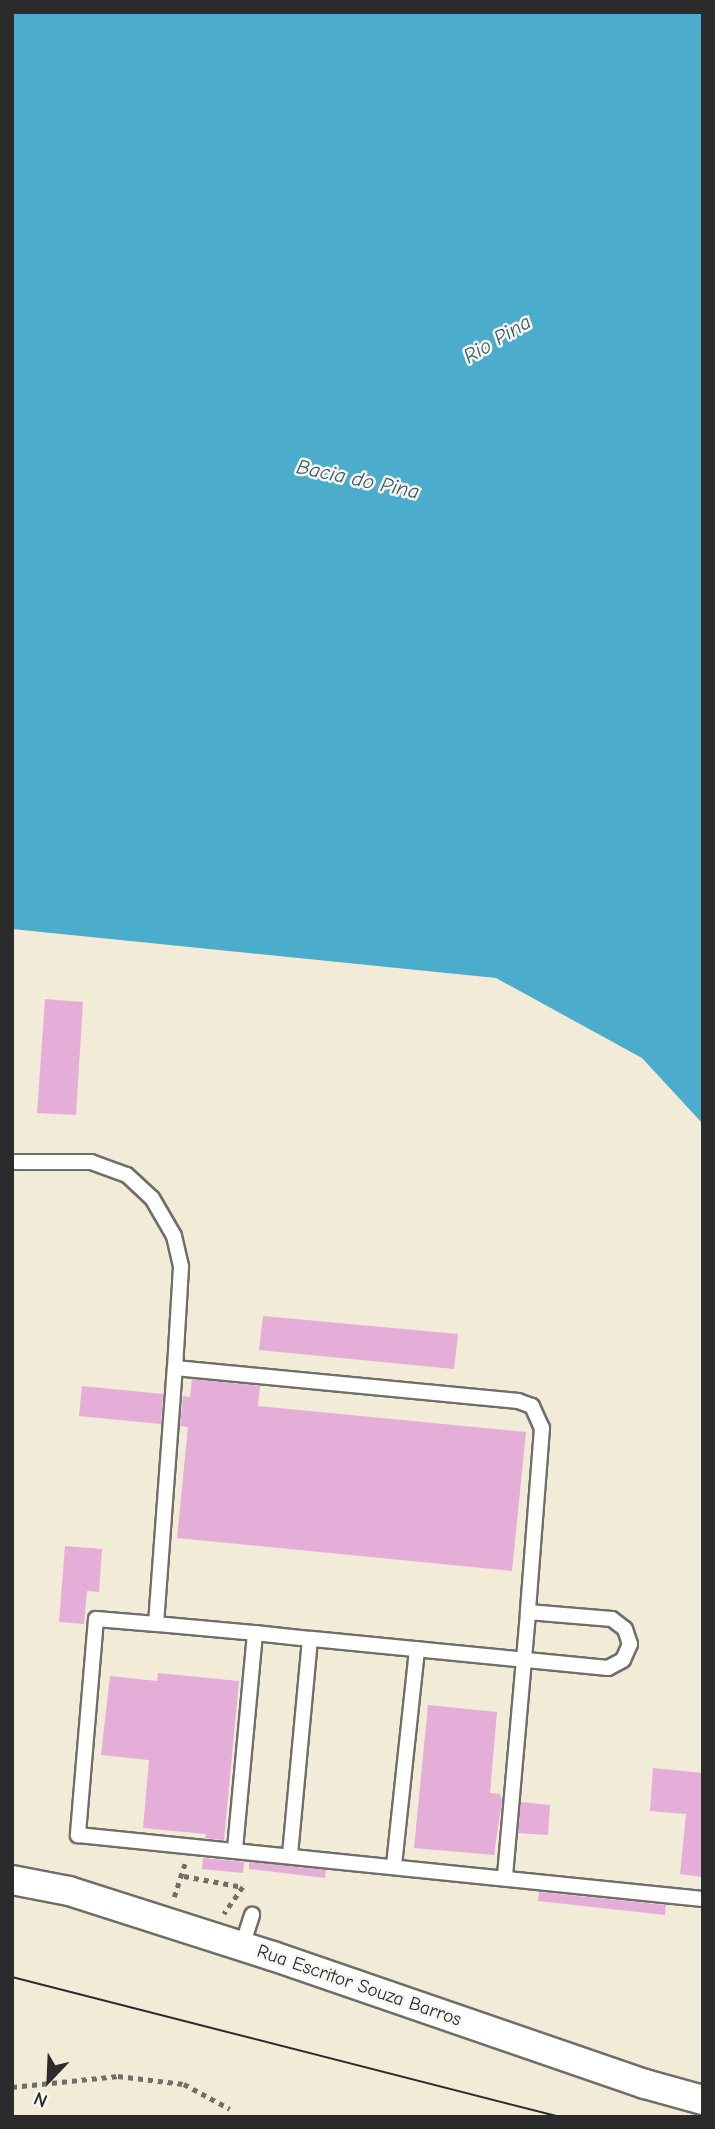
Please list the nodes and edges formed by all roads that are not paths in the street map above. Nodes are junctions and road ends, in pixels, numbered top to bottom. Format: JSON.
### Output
{"nodes":[{"id":1,"x":12,"y":1163,"type":"edge"},
{"id":2,"x":175,"y":1368,"type":"junction"},
{"id":3,"x":528,"y":1612,"type":"junction"},
{"id":4,"x":156,"y":1624,"type":"junction"},
{"id":5,"x":255,"y":1633,"type":"junction"},
{"id":6,"x":310,"y":1639,"type":"junction"},
{"id":7,"x":417,"y":1649,"type":"junction"},
{"id":8,"x":525,"y":1659,"type":"junction"},
{"id":9,"x":235,"y":1849,"type":"junction"},
{"id":10,"x":290,"y":1854,"type":"junction"},
{"id":11,"x":394,"y":1865,"type":"junction"},
{"id":12,"x":505,"y":1876,"type":"junction"},
{"id":13,"x":12,"y":1880,"type":"edge"},
{"id":14,"x":703,"y":1899,"type":"edge"},
{"id":15,"x":251,"y":1915,"type":"dead end"},
{"id":16,"x":242,"y":1946,"type":"junction"},
{"id":17,"x":703,"y":2100,"type":"edge"}],
"edges":[{"from":1,"to":2,"type":"lane"},
{"from":2,"to":3,"type":"lane"},
{"from":2,"to":4,"type":"lane"},
{"from":3,"to":8,"type":"lane"},
{"from":3,"to":8,"type":"lane"},
{"from":4,"to":5,"type":"lane"},
{"from":4,"to":9,"type":"lane"},
{"from":5,"to":6,"type":"lane"},
{"from":5,"to":9,"type":"lane"},
{"from":6,"to":7,"type":"lane"},
{"from":6,"to":10,"type":"lane"},
{"from":7,"to":8,"type":"lane"},
{"from":7,"to":11,"type":"lane"},
{"from":8,"to":12,"type":"lane"},
{"from":9,"to":10,"type":"lane"},
{"from":10,"to":11,"type":"lane"},
{"from":11,"to":12,"type":"lane"},
{"from":12,"to":14,"type":"lane"},
{"from":13,"to":16,"type":"street","name":"Rua Escritor Souza Barros"},
{"from":15,"to":16,"type":"lane"},
{"from":16,"to":17,"type":"street","name":"Rua Escritor Souza Barros"}]}
